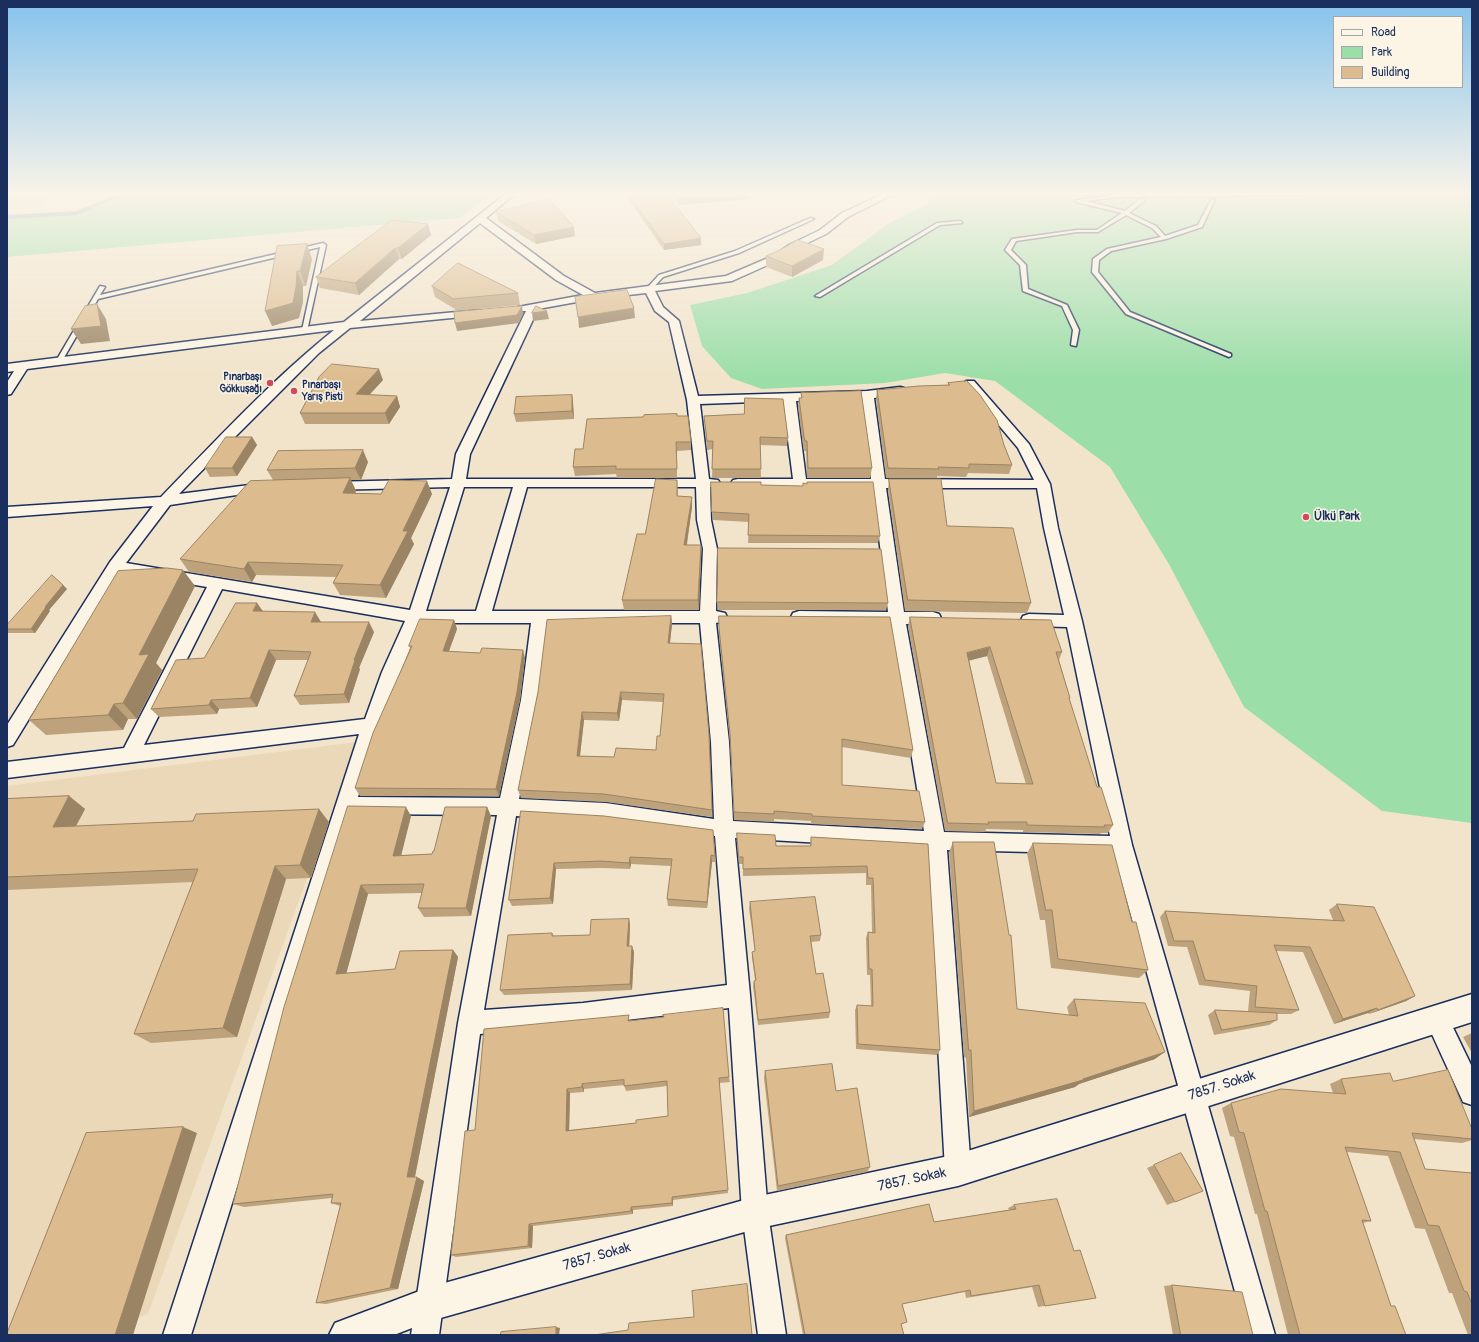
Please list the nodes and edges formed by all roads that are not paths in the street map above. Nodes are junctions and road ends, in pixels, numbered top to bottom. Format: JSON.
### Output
{"nodes":[{"id":1,"x":282,"y":255,"type":"edge"},
{"id":2,"x":321,"y":255,"type":"edge"},
{"id":3,"x":434,"y":255,"type":"edge"},
{"id":4,"x":529,"y":255,"type":"edge"},
{"id":5,"x":729,"y":255,"type":"edge"},
{"id":6,"x":780,"y":255,"type":"edge"},
{"id":7,"x":888,"y":255,"type":"edge"},
{"id":8,"x":1013,"y":255,"type":"edge"},
{"id":9,"x":1102,"y":255,"type":"edge"},
{"id":10,"x":102,"y":287,"type":"dead end"},
{"id":11,"x":649,"y":289,"type":"junction"},
{"id":12,"x":594,"y":296,"type":"junction"},
{"id":13,"x":818,"y":296,"type":"dead end"},
{"id":14,"x":96,"y":298,"type":"junction"},
{"id":15,"x":533,"y":308,"type":"junction"},
{"id":16,"x":510,"y":310,"type":"edge"},
{"id":17,"x":487,"y":312,"type":"edge"},
{"id":18,"x":347,"y":325,"type":"junction"},
{"id":19,"x":305,"y":330,"type":"junction"},
{"id":20,"x":1074,"y":345,"type":"dead end"},
{"id":21,"x":1230,"y":355,"type":"dead end"},
{"id":22,"x":59,"y":361,"type":"junction"},
{"id":23,"x":24,"y":365,"type":"junction"},
{"id":24,"x":7,"y":368,"type":"edge"},
{"id":25,"x":953,"y":385,"type":"edge"},
{"id":26,"x":914,"y":390,"type":"edge"},
{"id":27,"x":7,"y":391,"type":"edge"},
{"id":28,"x":867,"y":395,"type":"junction"},
{"id":29,"x":789,"y":398,"type":"junction"},
{"id":30,"x":693,"y":400,"type":"junction"},
{"id":31,"x":703,"y":482,"type":"junction"},
{"id":32,"x":458,"y":483,"type":"junction"},
{"id":33,"x":520,"y":483,"type":"junction"},
{"id":34,"x":800,"y":483,"type":"junction"},
{"id":35,"x":879,"y":483,"type":"junction"},
{"id":36,"x":1044,"y":484,"type":"junction"},
{"id":37,"x":317,"y":486,"type":"edge"},
{"id":38,"x":277,"y":487,"type":"edge"},
{"id":39,"x":165,"y":501,"type":"junction"},
{"id":40,"x":7,"y":512,"type":"edge"},
{"id":41,"x":115,"y":566,"type":"junction"},
{"id":42,"x":217,"y":583,"type":"junction"},
{"id":43,"x":482,"y":616,"type":"junction"},
{"id":44,"x":540,"y":616,"type":"junction"},
{"id":45,"x":416,"y":617,"type":"junction"},
{"id":46,"x":708,"y":617,"type":"junction"},
{"id":47,"x":731,"y":617,"type":"edge"},
{"id":48,"x":784,"y":617,"type":"edge"},
{"id":49,"x":897,"y":618,"type":"junction"},
{"id":50,"x":951,"y":619,"type":"edge"},
{"id":51,"x":1013,"y":620,"type":"edge"},
{"id":52,"x":1074,"y":621,"type":"junction"},
{"id":53,"x":371,"y":725,"type":"junction"},
{"id":54,"x":7,"y":740,"type":"edge"},
{"id":55,"x":129,"y":756,"type":"junction"},
{"id":56,"x":7,"y":770,"type":"edge"},
{"id":57,"x":345,"y":805,"type":"junction"},
{"id":58,"x":508,"y":806,"type":"junction"},
{"id":59,"x":724,"y":828,"type":"junction"},
{"id":60,"x":936,"y":841,"type":"junction"},
{"id":61,"x":1122,"y":845,"type":"junction"},
{"id":62,"x":739,"y":995,"type":"junction"},
{"id":63,"x":1472,"y":1008,"type":"edge"},
{"id":64,"x":1437,"y":1019,"type":"junction"},
{"id":65,"x":470,"y":1023,"type":"junction"},
{"id":66,"x":1472,"y":1093,"type":"edge"},
{"id":67,"x":1192,"y":1096,"type":"junction"},
{"id":68,"x":958,"y":1170,"type":"junction"},
{"id":69,"x":754,"y":1213,"type":"junction"},
{"id":70,"x":430,"y":1304,"type":"junction"},
{"id":71,"x":177,"y":1335,"type":"edge"},
{"id":72,"x":347,"y":1335,"type":"edge"},
{"id":73,"x":425,"y":1335,"type":"edge"},
{"id":74,"x":772,"y":1335,"type":"edge"},
{"id":75,"x":1261,"y":1335,"type":"edge"}],
"edges":[{"from":1,"to":14,"type":"lane"},
{"from":2,"to":19,"type":"lane"},
{"from":3,"to":18,"type":"street"},
{"from":4,"to":12,"type":"street"},
{"from":5,"to":11,"type":"lane"},
{"from":6,"to":11,"type":"street"},
{"from":7,"to":13,"type":"lane"},
{"from":8,"to":20,"type":"lane"},
{"from":9,"to":21,"type":"lane"},
{"from":10,"to":14,"type":"lane"},
{"from":11,"to":12,"type":"street"},
{"from":11,"to":30,"type":"street"},
{"from":12,"to":15,"type":"street"},
{"from":14,"to":22,"type":"lane"},
{"from":15,"to":16,"type":"street"},
{"from":15,"to":32,"type":"street"},
{"from":17,"to":18,"type":"street"},
{"from":18,"to":19,"type":"street"},
{"from":18,"to":39,"type":"street"},
{"from":19,"to":22,"type":"street"},
{"from":22,"to":23,"type":"street"},
{"from":23,"to":24,"type":"street"},
{"from":23,"to":27,"type":"street"},
{"from":25,"to":36,"type":"street"},
{"from":26,"to":28,"type":"street"},
{"from":28,"to":29,"type":"street"},
{"from":28,"to":35,"type":"street"},
{"from":29,"to":30,"type":"street"},
{"from":29,"to":34,"type":"street"},
{"from":30,"to":31,"type":"street"},
{"from":31,"to":33,"type":"street"},
{"from":31,"to":34,"type":"street"},
{"from":31,"to":46,"type":"street"},
{"from":32,"to":33,"type":"street"},
{"from":32,"to":37,"type":"street"},
{"from":32,"to":45,"type":"street"},
{"from":33,"to":43,"type":"street"},
{"from":34,"to":35,"type":"street"},
{"from":35,"to":36,"type":"street"},
{"from":35,"to":49,"type":"street"},
{"from":36,"to":52,"type":"street"},
{"from":38,"to":39,"type":"street"},
{"from":39,"to":40,"type":"street"},
{"from":39,"to":41,"type":"street"},
{"from":41,"to":42,"type":"street"},
{"from":41,"to":54,"type":"street"},
{"from":42,"to":45,"type":"street"},
{"from":42,"to":55,"type":"street"},
{"from":43,"to":44,"type":"street"},
{"from":43,"to":45,"type":"street"},
{"from":44,"to":46,"type":"street"},
{"from":44,"to":58,"type":"street"},
{"from":45,"to":53,"type":"street"},
{"from":46,"to":47,"type":"street"},
{"from":46,"to":59,"type":"street"},
{"from":48,"to":49,"type":"street"},
{"from":49,"to":50,"type":"street"},
{"from":49,"to":60,"type":"street"},
{"from":51,"to":52,"type":"street"},
{"from":52,"to":61,"type":"street"},
{"from":53,"to":55,"type":"street"},
{"from":53,"to":57,"type":"street"},
{"from":55,"to":56,"type":"street"},
{"from":57,"to":58,"type":"street"},
{"from":57,"to":71,"type":"street"},
{"from":58,"to":59,"type":"street"},
{"from":58,"to":65,"type":"street"},
{"from":59,"to":60,"type":"street"},
{"from":59,"to":62,"type":"street"},
{"from":60,"to":61,"type":"street"},
{"from":60,"to":68,"type":"street"},
{"from":61,"to":67,"type":"street"},
{"from":62,"to":65,"type":"street"},
{"from":62,"to":69,"type":"street"},
{"from":63,"to":64,"type":"street","name":"7857. Sokak"},
{"from":64,"to":66,"type":"street"},
{"from":64,"to":67,"type":"street","name":"7857. Sokak"},
{"from":65,"to":70,"type":"street"},
{"from":67,"to":68,"type":"street","name":"7857. Sokak"},
{"from":67,"to":75,"type":"street"},
{"from":68,"to":69,"type":"street","name":"7857. Sokak"},
{"from":69,"to":70,"type":"street","name":"7857. Sokak"},
{"from":69,"to":74,"type":"street"},
{"from":70,"to":72,"type":"street","name":"7857. Sokak"},
{"from":70,"to":73,"type":"street"}]}
